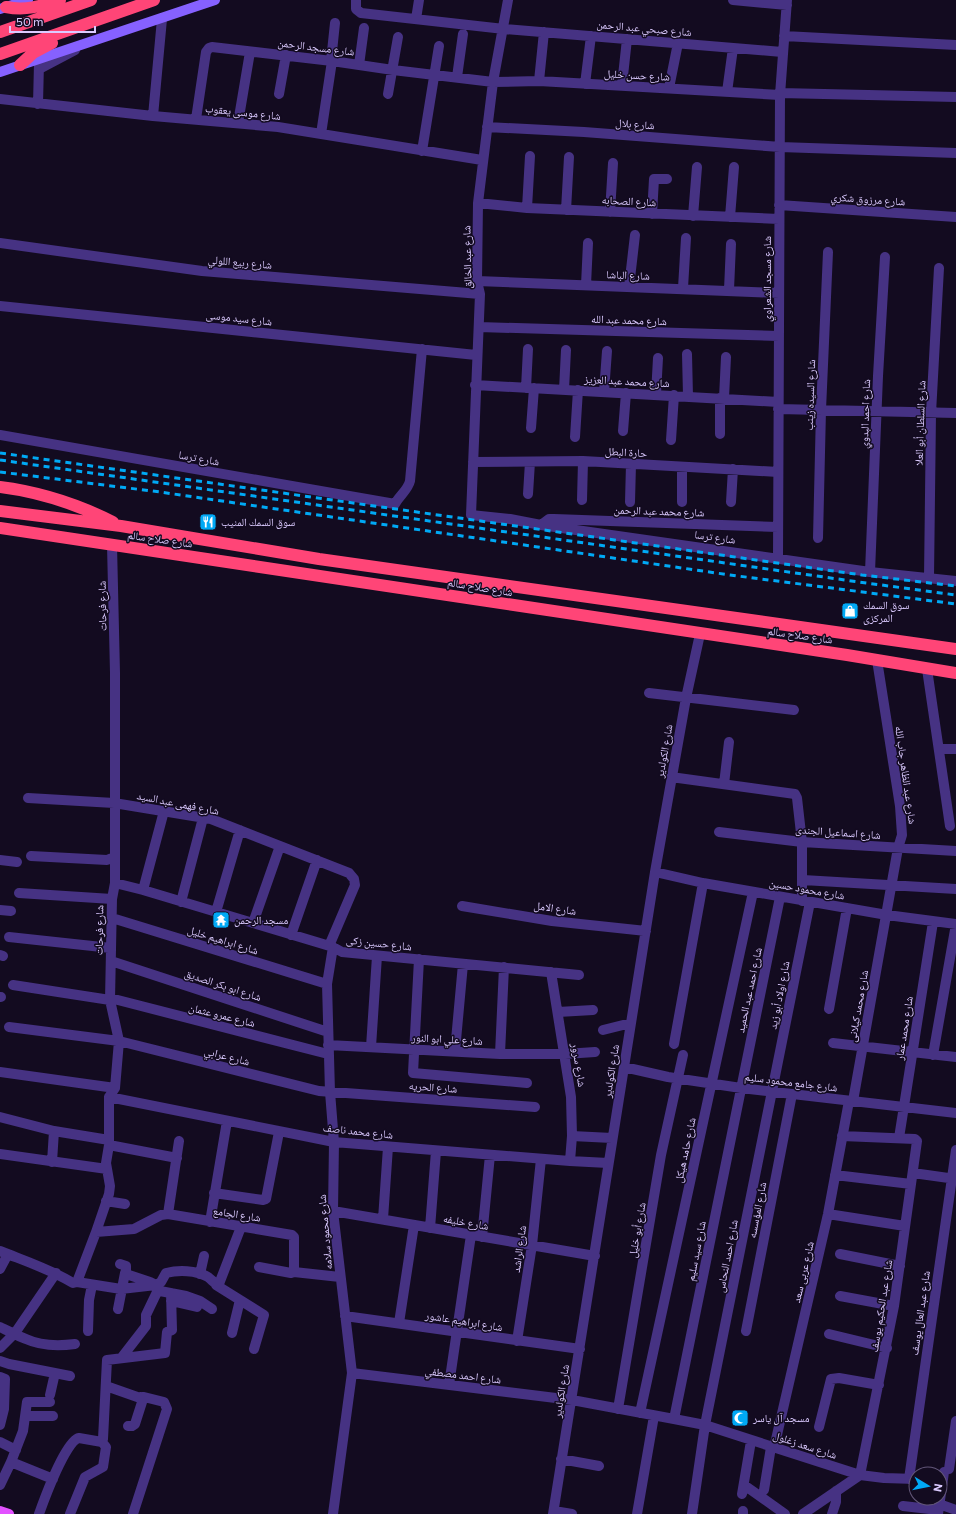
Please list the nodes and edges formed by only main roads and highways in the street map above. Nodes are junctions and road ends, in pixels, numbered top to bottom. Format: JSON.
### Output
{"nodes":[{"id":1,"x":23,"y":0,"type":"edge"},
{"id":2,"x":60,"y":0,"type":"edge"},
{"id":3,"x":91,"y":0,"type":"edge"},
{"id":4,"x":154,"y":0,"type":"edge"},
{"id":5,"x":164,"y":0,"type":"edge"},
{"id":6,"x":215,"y":0,"type":"edge"},
{"id":7,"x":3,"y":8,"type":"edge"},
{"id":8,"x":0,"y":32,"type":"edge"},
{"id":9,"x":0,"y":54,"type":"edge"},
{"id":10,"x":20,"y":65,"type":"junction"},
{"id":11,"x":0,"y":72,"type":"edge"},
{"id":12,"x":0,"y":487,"type":"edge"},
{"id":13,"x":0,"y":512,"type":"edge"},
{"id":14,"x":121,"y":526,"type":"junction"},
{"id":15,"x":0,"y":528,"type":"edge"},
{"id":16,"x":420,"y":573,"type":"junction"},
{"id":17,"x":416,"y":590,"type":"junction"},
{"id":18,"x":855,"y":635,"type":"junction"},
{"id":19,"x":956,"y":649,"type":"edge"},
{"id":20,"x":851,"y":656,"type":"junction"},
{"id":21,"x":956,"y":673,"type":"edge"},
{"id":22,"x":0,"y":1511,"type":"edge"},
{"id":23,"x":9,"y":1514,"type":"edge"}],
"edges":[{"from":1,"to":7,"type":"main road"},
{"from":2,"to":7,"type":"highway"},
{"from":3,"to":8,"type":"highway"},
{"from":4,"to":9,"type":"highway"},
{"from":5,"to":10,"type":"highway"},
{"from":6,"to":10,"type":"main road"},
{"from":10,"to":11,"type":"main road"},
{"from":12,"to":14,"type":"highway"},
{"from":13,"to":14,"type":"highway","name":"شارع صلاح سالم"},
{"from":14,"to":16,"type":"highway","name":"شارع صلاح سالم"},
{"from":15,"to":17,"type":"highway","name":"شارع صلاح سالم"},
{"from":16,"to":17,"type":"highway"},
{"from":16,"to":18,"type":"highway","name":"شارع صلاح سالم"},
{"from":17,"to":20,"type":"highway","name":"شارع صلاح سالم"},
{"from":18,"to":19,"type":"highway","name":"شارع صلاح سالم"},
{"from":18,"to":20,"type":"highway"},
{"from":20,"to":21,"type":"highway","name":"شارع صلاح سالم"},
{"from":22,"to":23,"type":"main road"}]}
